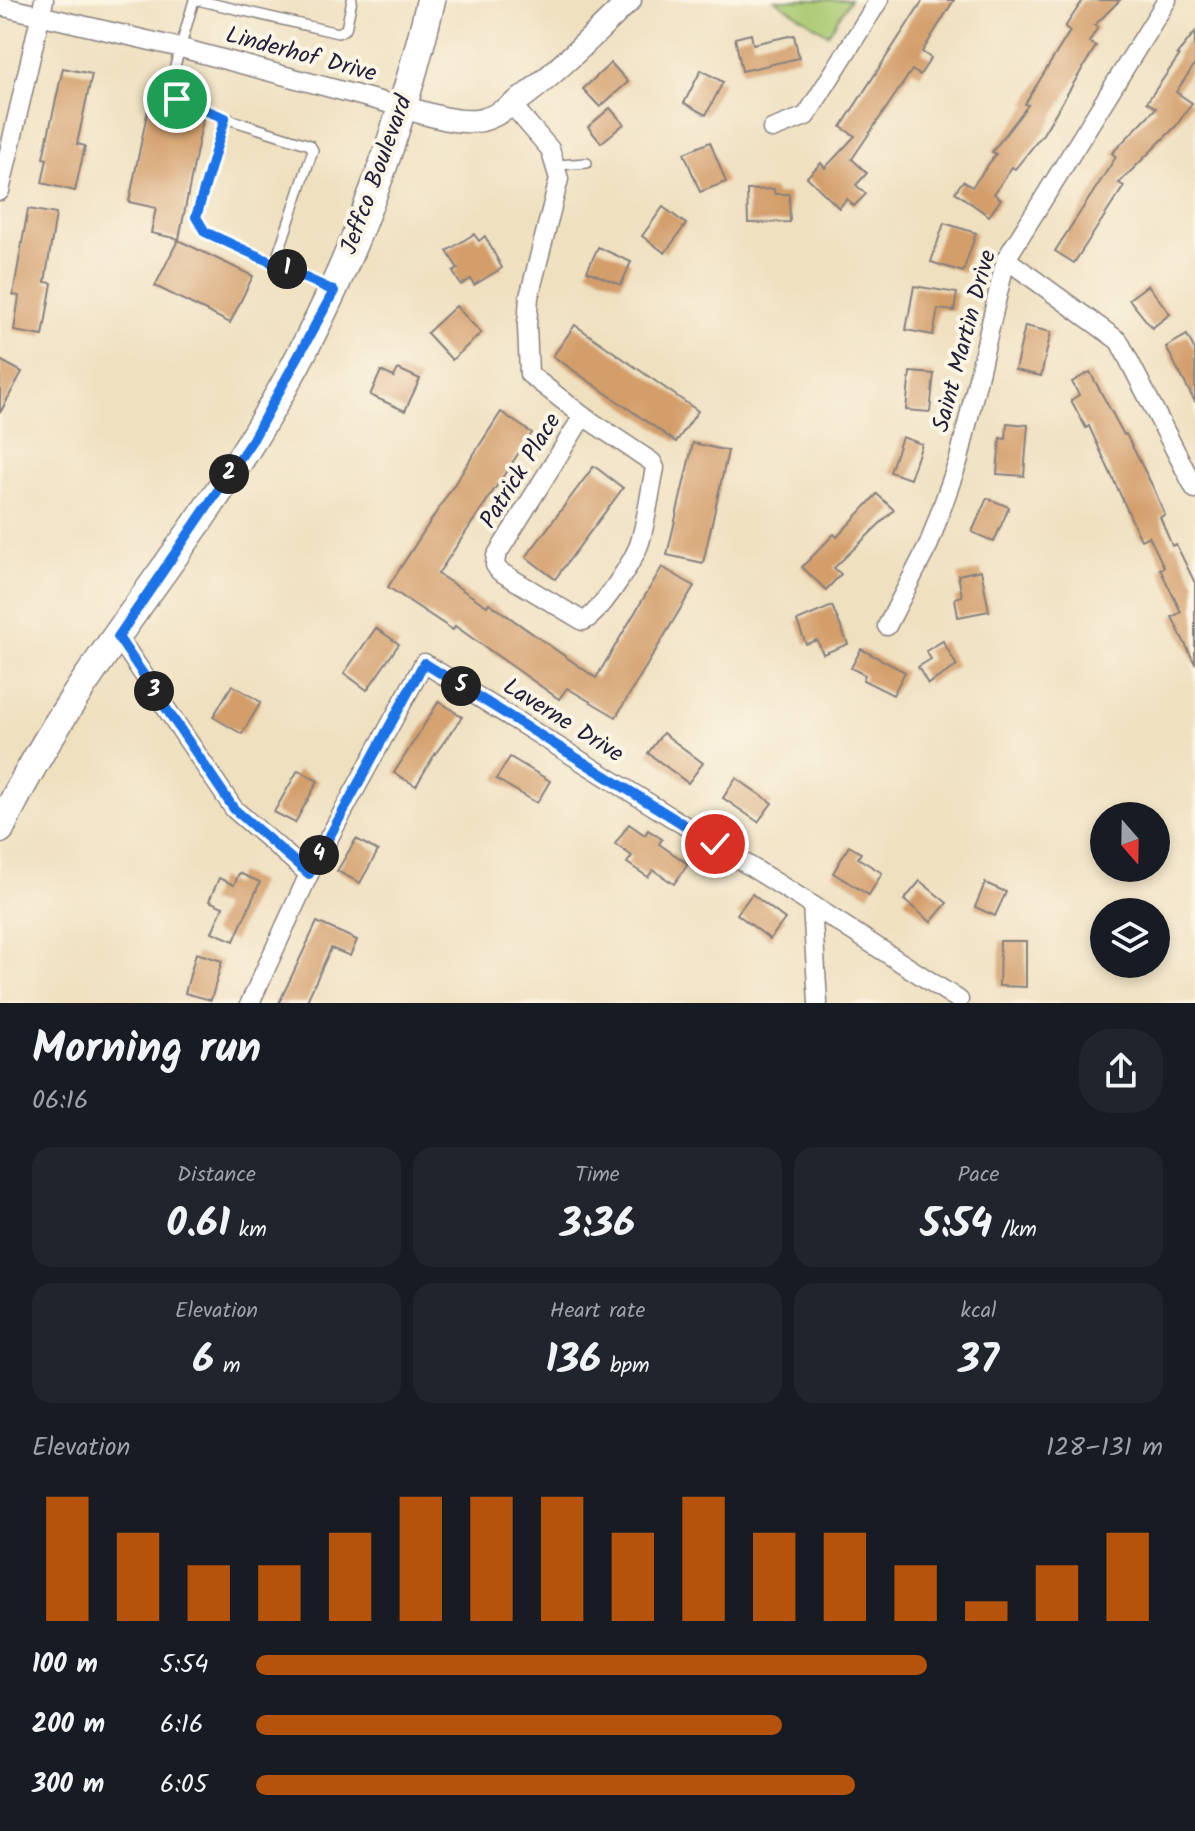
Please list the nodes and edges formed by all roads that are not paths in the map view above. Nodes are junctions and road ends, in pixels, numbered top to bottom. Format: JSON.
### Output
{"nodes":[{"id":1,"x":195,"y":0,"type":"edge"},
{"id":2,"x":352,"y":0,"type":"edge"},
{"id":3,"x":431,"y":0,"type":"edge"},
{"id":4,"x":630,"y":0,"type":"edge"},
{"id":5,"x":879,"y":0,"type":"edge"},
{"id":6,"x":1167,"y":0,"type":"edge"},
{"id":7,"x":0,"y":6,"type":"edge"},
{"id":8,"x":42,"y":8,"type":"edge"},
{"id":9,"x":181,"y":48,"type":"junction"},
{"id":10,"x":512,"y":105,"type":"junction"},
{"id":11,"x":402,"y":107,"type":"junction"},
{"id":12,"x":225,"y":118,"type":"junction"},
{"id":13,"x":772,"y":129,"type":"dead end"},
{"id":14,"x":587,"y":163,"type":"dead end"},
{"id":15,"x":557,"y":165,"type":"junction"},
{"id":16,"x":0,"y":191,"type":"edge"},
{"id":17,"x":1006,"y":259,"type":"junction"},
{"id":18,"x":275,"y":263,"type":"junction"},
{"id":19,"x":334,"y":291,"type":"junction"},
{"id":20,"x":583,"y":416,"type":"junction"},
{"id":21,"x":1195,"y":489,"type":"edge"},
{"id":22,"x":887,"y":626,"type":"dead end"},
{"id":23,"x":118,"y":637,"type":"junction"},
{"id":24,"x":0,"y":829,"type":"edge"},
{"id":25,"x":309,"y":874,"type":"junction"},
{"id":26,"x":812,"y":905,"type":"junction"},
{"id":27,"x":959,"y":1000,"type":"dead end"},
{"id":28,"x":250,"y":1003,"type":"edge"},
{"id":29,"x":818,"y":1003,"type":"edge"}],
"edges":[{"from":1,"to":2,"type":"lane"},
{"from":1,"to":9,"type":"lane"},
{"from":3,"to":11,"type":"main road","name":"Jeffco Boulevard"},
{"from":4,"to":10,"type":"street"},
{"from":5,"to":13,"type":"street"},
{"from":6,"to":17,"type":"street","name":"Saint Martin Drive"},
{"from":7,"to":8,"type":"street","name":"Linderhof Drive"},
{"from":8,"to":9,"type":"street","name":"Linderhof Drive"},
{"from":8,"to":16,"type":"street"},
{"from":9,"to":11,"type":"street","name":"Linderhof Drive"},
{"from":9,"to":12,"type":"lane"},
{"from":10,"to":11,"type":"street"},
{"from":10,"to":15,"type":"street"},
{"from":11,"to":19,"type":"main road","name":"Jeffco Boulevard"},
{"from":12,"to":18,"type":"lane"},
{"from":12,"to":18,"type":"lane"},
{"from":14,"to":15,"type":"lane"},
{"from":15,"to":20,"type":"street","name":"Patrick Place"},
{"from":17,"to":21,"type":"street"},
{"from":17,"to":22,"type":"street","name":"Saint Martin Drive"},
{"from":18,"to":19,"type":"lane"},
{"from":19,"to":23,"type":"main road","name":"Jeffco Boulevard"},
{"from":20,"to":20,"type":"street","name":"Patrick Place"},
{"from":23,"to":24,"type":"main road","name":"Jeffco Boulevard"},
{"from":23,"to":25,"type":"street"},
{"from":25,"to":26,"type":"street","name":"Laverne Drive"},
{"from":25,"to":28,"type":"street","name":"Laverne Drive"},
{"from":26,"to":27,"type":"street","name":"Laverne Drive"},
{"from":26,"to":29,"type":"street"}]}
